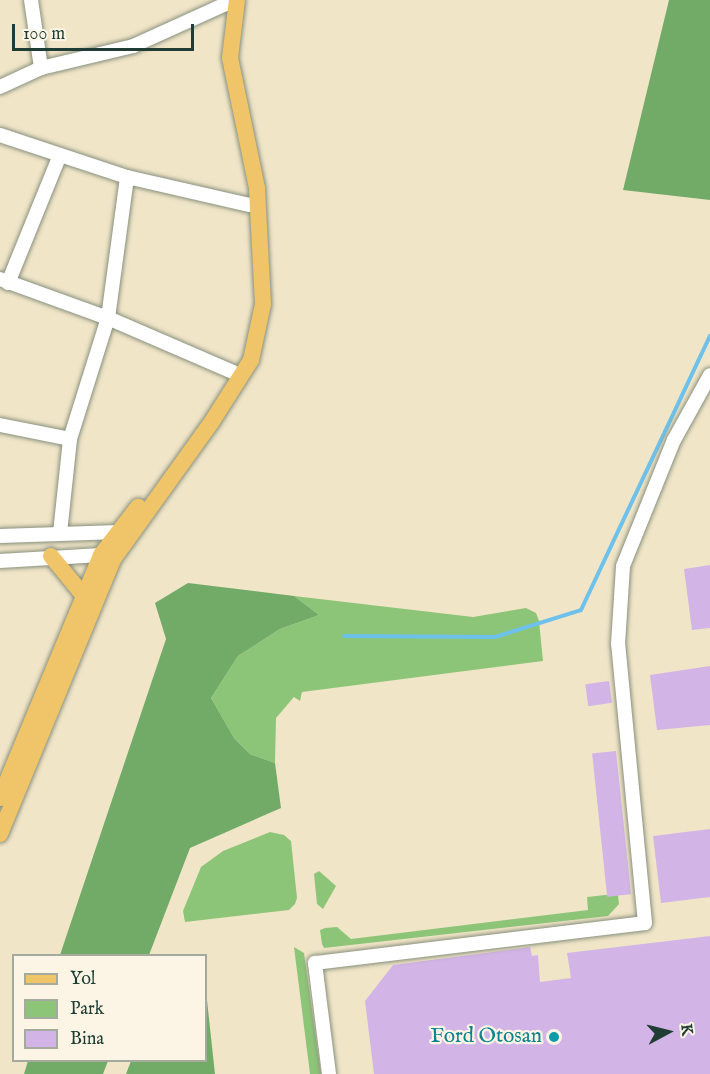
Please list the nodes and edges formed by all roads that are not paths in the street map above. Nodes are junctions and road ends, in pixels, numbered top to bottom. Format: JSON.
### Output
{"nodes":[{"id":1,"x":31,"y":0,"type":"edge"},
{"id":2,"x":231,"y":1,"type":"edge"},
{"id":3,"x":41,"y":68,"type":"junction"},
{"id":4,"x":0,"y":87,"type":"edge"},
{"id":5,"x":0,"y":135,"type":"edge"},
{"id":6,"x":60,"y":154,"type":"junction"},
{"id":7,"x":127,"y":177,"type":"junction"},
{"id":8,"x":249,"y":205,"type":"junction"},
{"id":9,"x":4,"y":281,"type":"edge"},
{"id":10,"x":108,"y":318,"type":"junction"},
{"id":11,"x":233,"y":372,"type":"junction"},
{"id":12,"x":710,"y":375,"type":"edge"},
{"id":13,"x":0,"y":425,"type":"edge"},
{"id":14,"x":70,"y":439,"type":"junction"},
{"id":15,"x":119,"y":532,"type":"junction"},
{"id":16,"x":60,"y":533,"type":"junction"},
{"id":17,"x":0,"y":536,"type":"edge"},
{"id":18,"x":101,"y":555,"type":"junction"},
{"id":19,"x":51,"y":556,"type":"junction"},
{"id":20,"x":0,"y":561,"type":"edge"},
{"id":21,"x":84,"y":596,"type":"junction"},
{"id":22,"x":6,"y":766,"type":"edge"},
{"id":23,"x":0,"y":798,"type":"edge"},
{"id":24,"x":0,"y":834,"type":"edge"},
{"id":25,"x":329,"y":1074,"type":"edge"}],
"edges":[{"from":1,"to":3,"type":"street"},
{"from":2,"to":3,"type":"street"},
{"from":2,"to":8,"type":"main road"},
{"from":2,"to":24,"type":"main road"},
{"from":3,"to":4,"type":"street"},
{"from":5,"to":6,"type":"street"},
{"from":6,"to":7,"type":"street"},
{"from":6,"to":9,"type":"street"},
{"from":7,"to":8,"type":"street"},
{"from":7,"to":10,"type":"street"},
{"from":8,"to":11,"type":"main road"},
{"from":9,"to":10,"type":"street"},
{"from":10,"to":11,"type":"street"},
{"from":10,"to":14,"type":"street"},
{"from":11,"to":15,"type":"main road"},
{"from":12,"to":25,"type":"street"},
{"from":13,"to":14,"type":"street"},
{"from":14,"to":16,"type":"street"},
{"from":15,"to":16,"type":"street"},
{"from":15,"to":18,"type":"main road"},
{"from":16,"to":17,"type":"street"},
{"from":18,"to":19,"type":"street"},
{"from":18,"to":21,"type":"main road"},
{"from":19,"to":20,"type":"street"},
{"from":19,"to":21,"type":"main road"},
{"from":21,"to":22,"type":"main road"},
{"from":22,"to":23,"type":"main road"}]}
